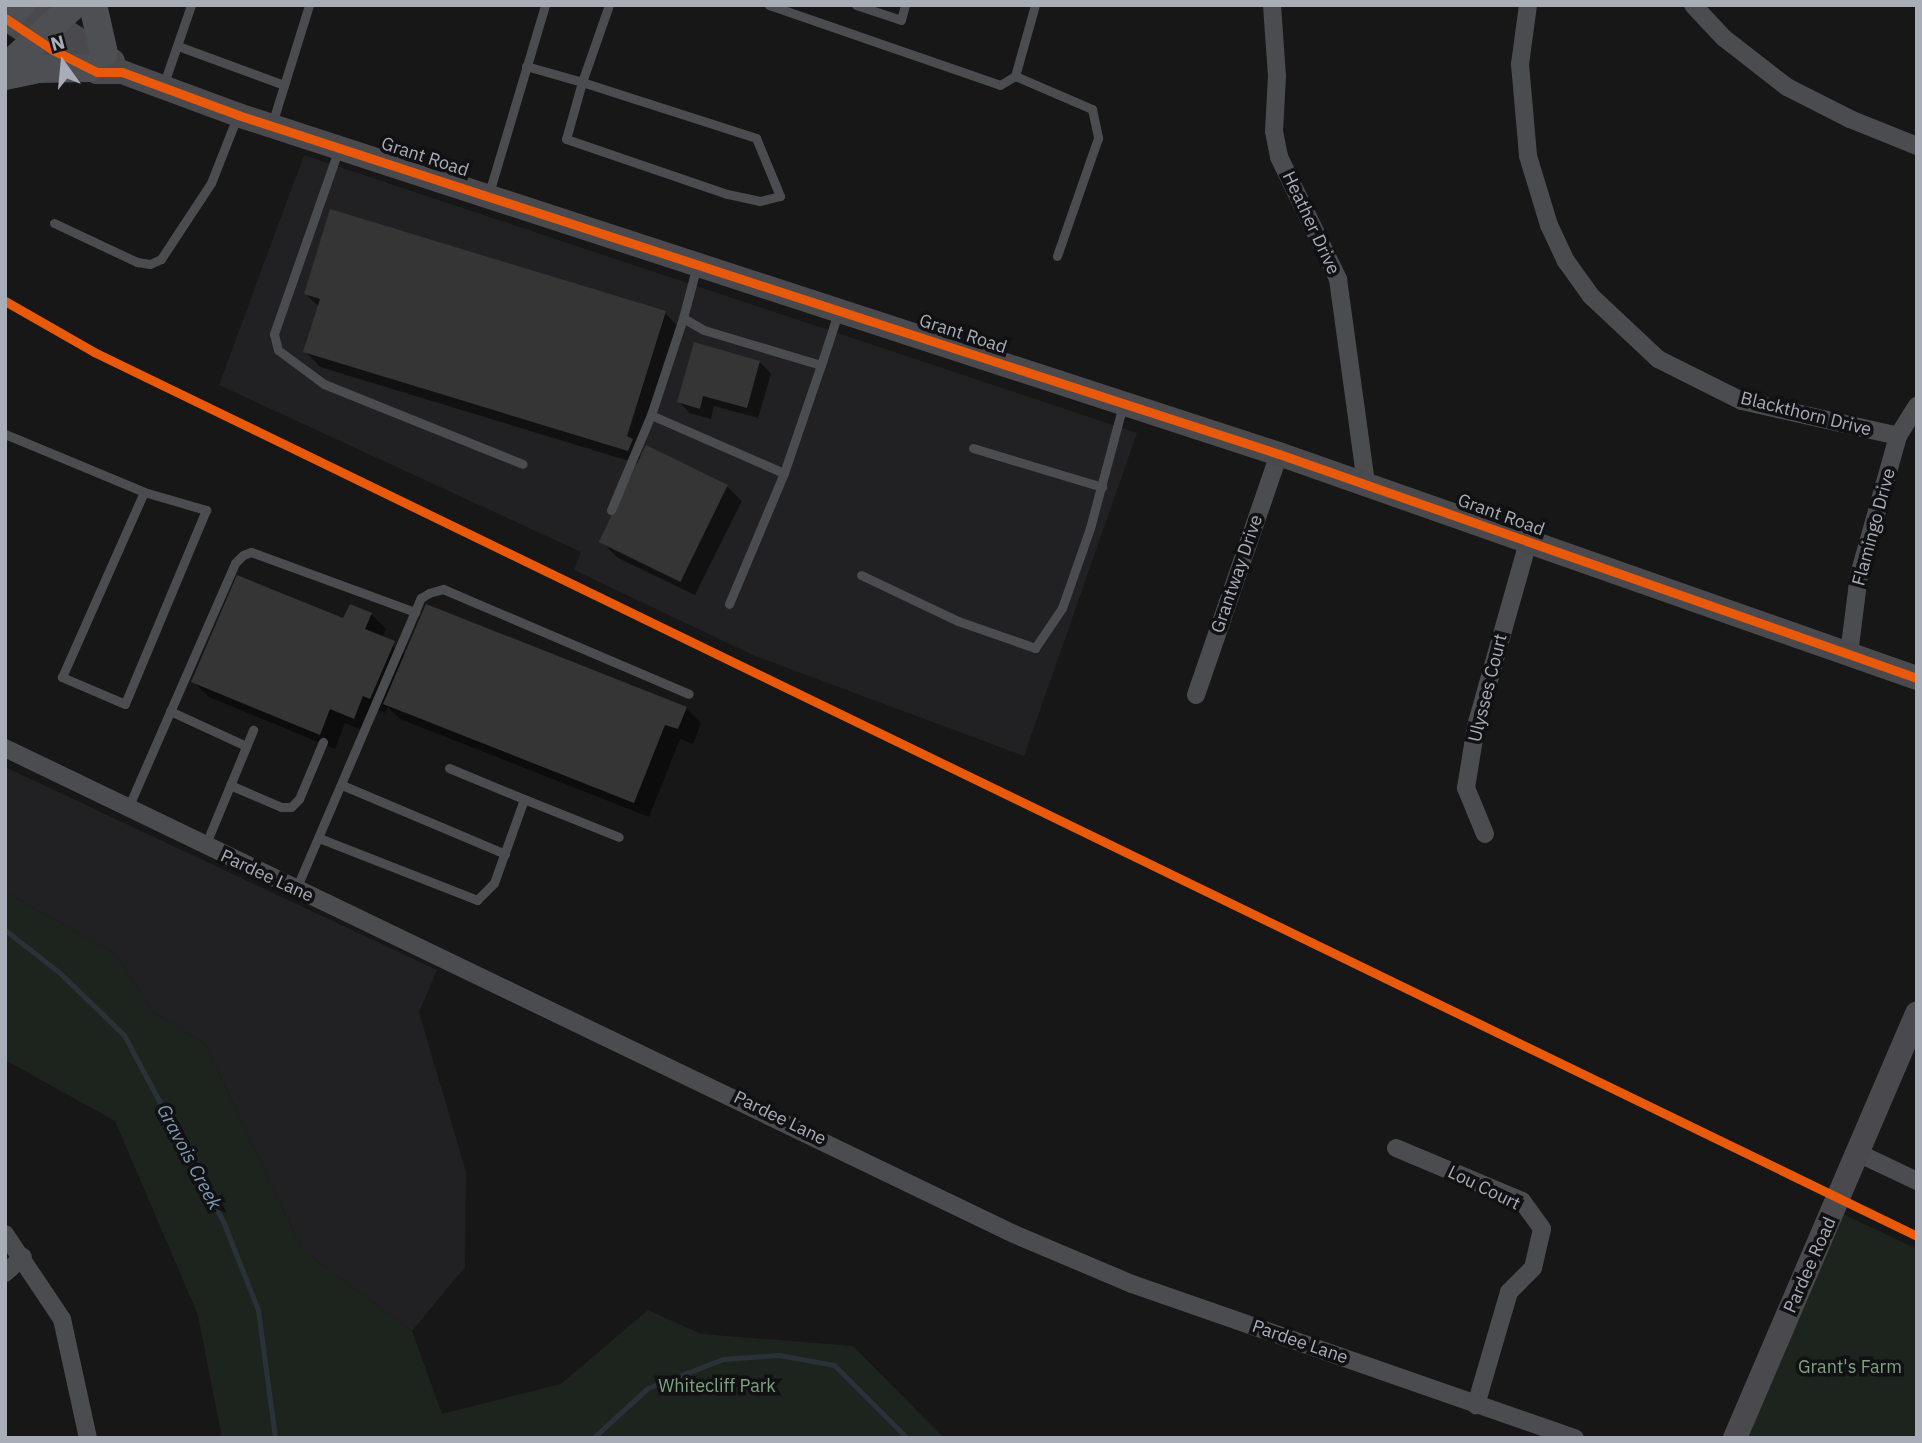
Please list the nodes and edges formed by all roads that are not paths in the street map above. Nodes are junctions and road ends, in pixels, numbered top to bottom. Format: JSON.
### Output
{"nodes":[{"id":1,"x":74,"y":5,"type":"edge"},
{"id":2,"x":93,"y":5,"type":"edge"},
{"id":3,"x":191,"y":5,"type":"edge"},
{"id":4,"x":309,"y":5,"type":"edge"},
{"id":5,"x":545,"y":5,"type":"edge"},
{"id":6,"x":609,"y":5,"type":"edge"},
{"id":7,"x":769,"y":5,"type":"edge"},
{"id":8,"x":856,"y":5,"type":"edge"},
{"id":9,"x":905,"y":5,"type":"edge"},
{"id":10,"x":1035,"y":5,"type":"edge"},
{"id":11,"x":1272,"y":5,"type":"edge"},
{"id":12,"x":1528,"y":5,"type":"edge"},
{"id":13,"x":1693,"y":5,"type":"edge"},
{"id":14,"x":871,"y":8,"type":"edge"},
{"id":15,"x":12,"y":13,"type":"edge"},
{"id":16,"x":44,"y":32,"type":"junction"},
{"id":17,"x":178,"y":46,"type":"junction"},
{"id":18,"x":106,"y":65,"type":"junction"},
{"id":19,"x":526,"y":66,"type":"junction"},
{"id":20,"x":5,"y":68,"type":"edge"},
{"id":21,"x":5,"y":76,"type":"edge"},
{"id":22,"x":1015,"y":76,"type":"junction"},
{"id":23,"x":582,"y":82,"type":"junction"},
{"id":24,"x":284,"y":85,"type":"junction"},
{"id":25,"x":162,"y":89,"type":"junction"},
{"id":26,"x":238,"y":115,"type":"junction"},
{"id":27,"x":272,"y":124,"type":"junction"},
{"id":28,"x":340,"y":146,"type":"junction"},
{"id":29,"x":1917,"y":146,"type":"edge"},
{"id":30,"x":489,"y":195,"type":"junction"},
{"id":31,"x":54,"y":223,"type":"dead end"},
{"id":32,"x":1057,"y":256,"type":"dead end"},
{"id":33,"x":697,"y":264,"type":"junction"},
{"id":34,"x":839,"y":310,"type":"junction"},
{"id":35,"x":683,"y":318,"type":"junction"},
{"id":36,"x":821,"y":365,"type":"junction"},
{"id":37,"x":1124,"y":403,"type":"junction"},
{"id":38,"x":1917,"y":406,"type":"edge"},
{"id":39,"x":651,"y":415,"type":"junction"},
{"id":40,"x":5,"y":434,"type":"edge"},
{"id":41,"x":1898,"y":436,"type":"junction"},
{"id":42,"x":973,"y":448,"type":"dead end"},
{"id":43,"x":1279,"y":454,"type":"junction"},
{"id":44,"x":523,"y":464,"type":"dead end"},
{"id":45,"x":784,"y":473,"type":"junction"},
{"id":46,"x":1366,"y":483,"type":"junction"},
{"id":47,"x":1102,"y":487,"type":"junction"},
{"id":48,"x":144,"y":492,"type":"junction"},
{"id":49,"x":611,"y":510,"type":"dead end"},
{"id":50,"x":1528,"y":542,"type":"junction"},
{"id":51,"x":862,"y":575,"type":"dead end"},
{"id":52,"x":729,"y":604,"type":"dead end"},
{"id":53,"x":415,"y":611,"type":"junction"},
{"id":54,"x":1849,"y":654,"type":"junction"},
{"id":55,"x":1917,"y":678,"type":"edge"},
{"id":56,"x":689,"y":694,"type":"dead end"},
{"id":57,"x":1196,"y":695,"type":"dead end"},
{"id":58,"x":170,"y":711,"type":"junction"},
{"id":59,"x":253,"y":730,"type":"dead end"},
{"id":60,"x":323,"y":742,"type":"dead end"},
{"id":61,"x":246,"y":746,"type":"junction"},
{"id":62,"x":5,"y":748,"type":"edge"},
{"id":63,"x":449,"y":768,"type":"dead end"},
{"id":64,"x":230,"y":785,"type":"junction"},
{"id":65,"x":341,"y":785,"type":"junction"},
{"id":66,"x":524,"y":799,"type":"junction"},
{"id":67,"x":128,"y":808,"type":"junction"},
{"id":68,"x":1485,"y":834,"type":"dead end"},
{"id":69,"x":619,"y":837,"type":"dead end"},
{"id":70,"x":319,"y":838,"type":"junction"},
{"id":71,"x":205,"y":846,"type":"junction"},
{"id":72,"x":505,"y":854,"type":"junction"},
{"id":73,"x":296,"y":889,"type":"junction"},
{"id":74,"x":1915,"y":1024,"type":"edge"},
{"id":75,"x":1396,"y":1148,"type":"dead end"},
{"id":76,"x":1858,"y":1153,"type":"junction"},
{"id":77,"x":1917,"y":1181,"type":"edge"},
{"id":78,"x":5,"y":1234,"type":"edge"},
{"id":79,"x":23,"y":1257,"type":"junction"},
{"id":80,"x":5,"y":1273,"type":"edge"},
{"id":81,"x":1476,"y":1405,"type":"junction"},
{"id":82,"x":88,"y":1438,"type":"edge"},
{"id":83,"x":1575,"y":1438,"type":"edge"},
{"id":84,"x":1735,"y":1438,"type":"edge"}],
"edges":[{"from":1,"to":16,"type":"main road"},
{"from":2,"to":18,"type":"main road"},
{"from":3,"to":17,"type":"lane"},
{"from":4,"to":24,"type":"lane"},
{"from":5,"to":19,"type":"lane"},
{"from":6,"to":23,"type":"lane"},
{"from":7,"to":22,"type":"lane"},
{"from":8,"to":14,"type":"lane"},
{"from":9,"to":14,"type":"lane"},
{"from":10,"to":22,"type":"lane"},
{"from":11,"to":46,"type":"street","name":"Heather Drive"},
{"from":12,"to":41,"type":"street","name":"Blackthorn Drive"},
{"from":13,"to":29,"type":"street"},
{"from":15,"to":16,"type":"street","name":"Grant Road"},
{"from":16,"to":18,"type":"street","name":"Grant Road"},
{"from":16,"to":20,"type":"main road"},
{"from":17,"to":24,"type":"lane"},
{"from":17,"to":25,"type":"lane"},
{"from":18,"to":21,"type":"main road"},
{"from":18,"to":25,"type":"street","name":"Grant Road"},
{"from":19,"to":23,"type":"lane"},
{"from":19,"to":30,"type":"lane"},
{"from":22,"to":32,"type":"lane"},
{"from":23,"to":23,"type":"lane"},
{"from":24,"to":27,"type":"lane"},
{"from":25,"to":26,"type":"street","name":"Grant Road"},
{"from":26,"to":27,"type":"street","name":"Grant Road"},
{"from":26,"to":31,"type":"lane"},
{"from":27,"to":28,"type":"street","name":"Grant Road"},
{"from":28,"to":30,"type":"street","name":"Grant Road"},
{"from":28,"to":44,"type":"lane"},
{"from":30,"to":33,"type":"street","name":"Grant Road"},
{"from":33,"to":34,"type":"street","name":"Grant Road"},
{"from":33,"to":35,"type":"lane"},
{"from":34,"to":36,"type":"lane"},
{"from":34,"to":37,"type":"street","name":"Grant Road"},
{"from":35,"to":36,"type":"lane"},
{"from":35,"to":39,"type":"lane"},
{"from":36,"to":45,"type":"lane"},
{"from":37,"to":43,"type":"street","name":"Grant Road"},
{"from":37,"to":47,"type":"lane"},
{"from":38,"to":41,"type":"street","name":"Flamingo Drive"},
{"from":39,"to":45,"type":"lane"},
{"from":39,"to":49,"type":"lane"},
{"from":40,"to":48,"type":"lane"},
{"from":41,"to":54,"type":"street","name":"Flamingo Drive"},
{"from":42,"to":47,"type":"lane"},
{"from":43,"to":46,"type":"street","name":"Grant Road"},
{"from":43,"to":57,"type":"street","name":"Grantway Drive"},
{"from":45,"to":52,"type":"lane"},
{"from":46,"to":50,"type":"street","name":"Grant Road"},
{"from":47,"to":51,"type":"lane"},
{"from":48,"to":48,"type":"lane"},
{"from":50,"to":54,"type":"street","name":"Grant Road"},
{"from":50,"to":68,"type":"street","name":"Ulysses Court"},
{"from":53,"to":56,"type":"lane"},
{"from":53,"to":58,"type":"lane"},
{"from":53,"to":65,"type":"lane"},
{"from":54,"to":55,"type":"street","name":"Grant Road"},
{"from":58,"to":61,"type":"lane"},
{"from":58,"to":67,"type":"lane"},
{"from":59,"to":61,"type":"lane"},
{"from":60,"to":64,"type":"lane"},
{"from":61,"to":64,"type":"lane"},
{"from":62,"to":67,"type":"street","name":"Pardee Lane"},
{"from":63,"to":66,"type":"lane"},
{"from":64,"to":71,"type":"lane"},
{"from":65,"to":70,"type":"lane"},
{"from":65,"to":72,"type":"lane"},
{"from":66,"to":69,"type":"lane"},
{"from":66,"to":72,"type":"lane"},
{"from":67,"to":71,"type":"street","name":"Pardee Lane"},
{"from":70,"to":72,"type":"lane"},
{"from":70,"to":73,"type":"lane"},
{"from":71,"to":73,"type":"street","name":"Pardee Lane"},
{"from":73,"to":81,"type":"street","name":"Pardee Lane"},
{"from":74,"to":76,"type":"street","name":"Pardee Road"},
{"from":75,"to":81,"type":"street","name":"Lou Court"},
{"from":76,"to":77,"type":"street"},
{"from":76,"to":84,"type":"street","name":"Pardee Road"},
{"from":78,"to":79,"type":"street"},
{"from":79,"to":80,"type":"street"},
{"from":79,"to":82,"type":"street"},
{"from":81,"to":83,"type":"street","name":"Pardee Lane"}]}
